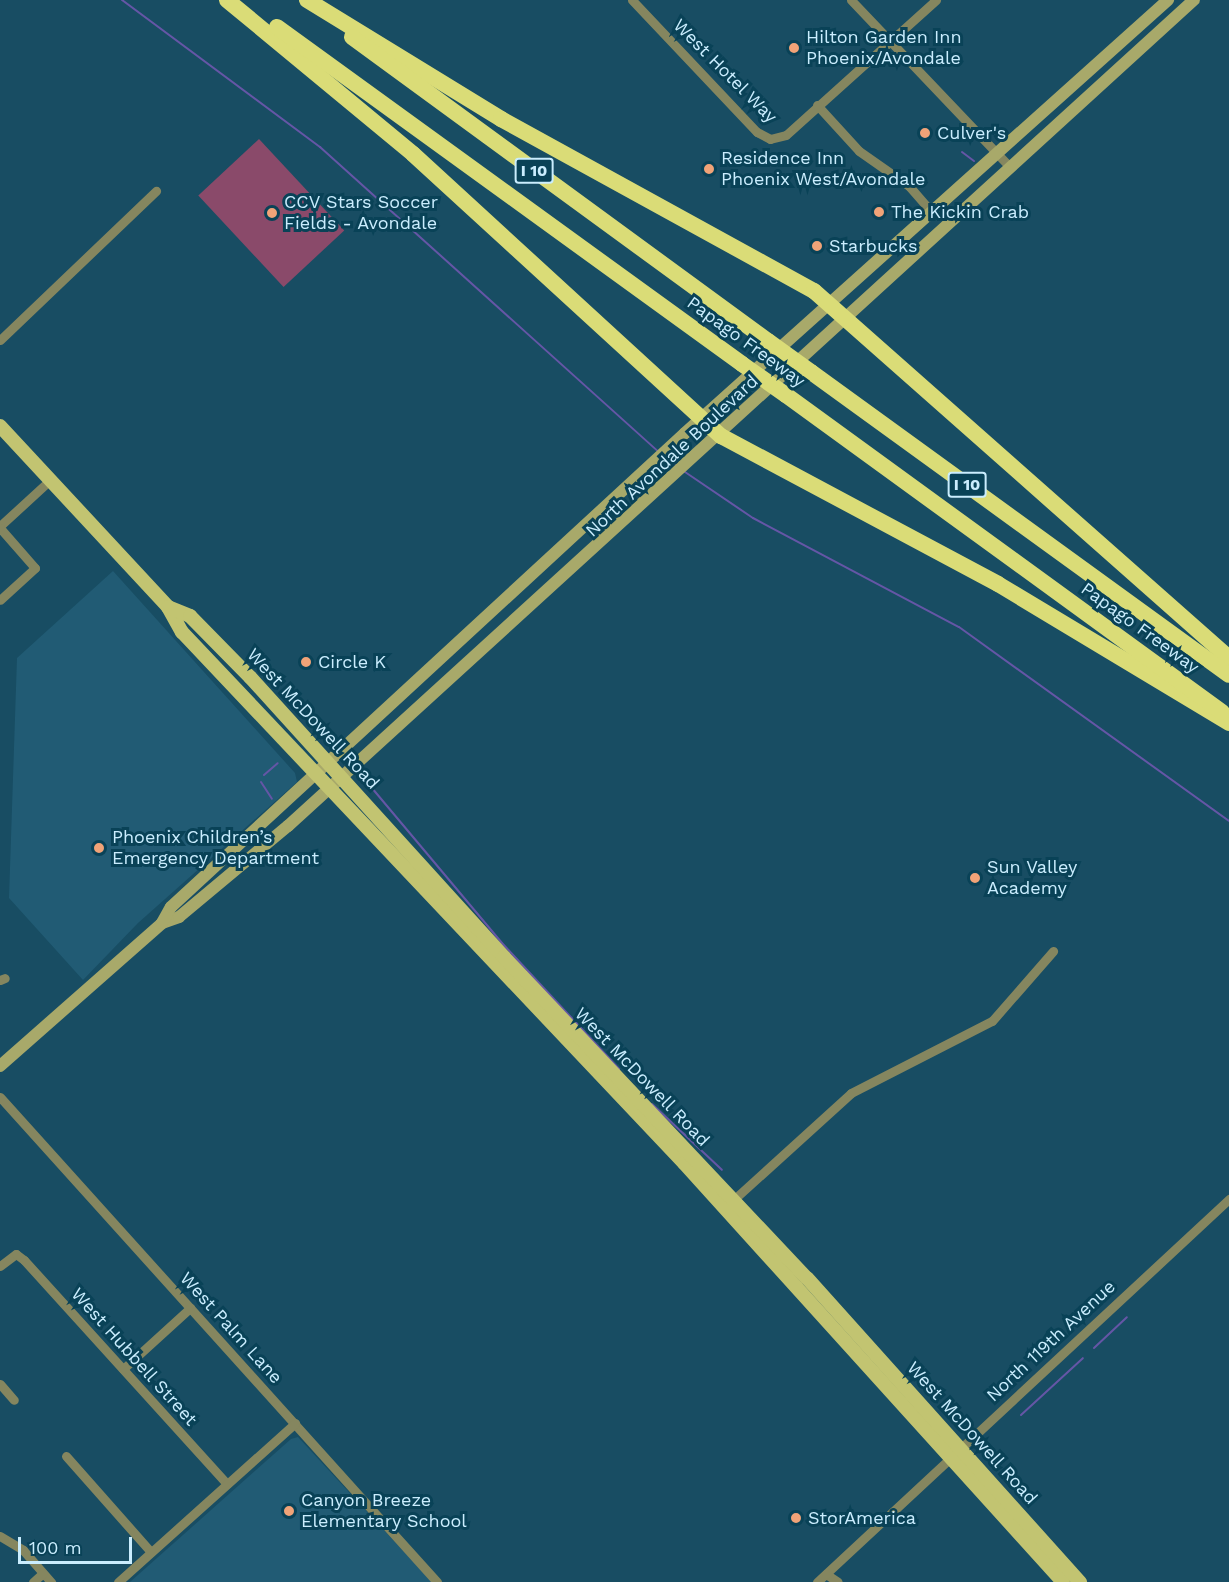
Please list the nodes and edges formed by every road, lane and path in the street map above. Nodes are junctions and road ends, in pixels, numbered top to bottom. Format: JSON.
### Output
{"nodes":[{"id":1,"x":227,"y":0,"type":"edge"},
{"id":2,"x":240,"y":0,"type":"edge"},
{"id":3,"x":302,"y":0,"type":"edge"},
{"id":4,"x":307,"y":0,"type":"edge"},
{"id":5,"x":632,"y":0,"type":"edge"},
{"id":6,"x":851,"y":0,"type":"edge"},
{"id":7,"x":936,"y":0,"type":"edge"},
{"id":8,"x":1168,"y":0,"type":"edge"},
{"id":9,"x":1182,"y":0,"type":"edge"},
{"id":10,"x":1194,"y":0,"type":"edge"},
{"id":11,"x":1157,"y":33,"type":"junction"},
{"id":12,"x":889,"y":40,"type":"junction"},
{"id":13,"x":817,"y":105,"type":"junction"},
{"id":14,"x":998,"y":154,"type":"junction"},
{"id":15,"x":1010,"y":167,"type":"junction"},
{"id":16,"x":156,"y":191,"type":"dead end"},
{"id":17,"x":932,"y":212,"type":"junction"},
{"id":18,"x":828,"y":303,"type":"junction"},
{"id":19,"x":849,"y":319,"type":"junction"},
{"id":20,"x":0,"y":340,"type":"edge"},
{"id":21,"x":700,"y":419,"type":"junction"},
{"id":22,"x":0,"y":426,"type":"edge"},
{"id":23,"x":721,"y":436,"type":"junction"},
{"id":24,"x":50,"y":480,"type":"junction"},
{"id":25,"x":0,"y":527,"type":"edge"},
{"id":26,"x":0,"y":600,"type":"edge"},
{"id":27,"x":168,"y":607,"type":"junction"},
{"id":28,"x":491,"y":615,"type":"junction"},
{"id":29,"x":504,"y":631,"type":"junction"},
{"id":30,"x":1229,"y":658,"type":"edge"},
{"id":31,"x":1229,"y":675,"type":"edge"},
{"id":32,"x":1229,"y":717,"type":"edge"},
{"id":33,"x":1229,"y":723,"type":"edge"},
{"id":34,"x":330,"y":764,"type":"junction"},
{"id":35,"x":316,"y":776,"type":"junction"},
{"id":36,"x":342,"y":777,"type":"junction"},
{"id":37,"x":329,"y":790,"type":"junction"},
{"id":38,"x":162,"y":923,"type":"junction"},
{"id":39,"x":1053,"y":951,"type":"dead end"},
{"id":40,"x":0,"y":1066,"type":"edge"},
{"id":41,"x":0,"y":1097,"type":"edge"},
{"id":42,"x":1229,"y":1199,"type":"edge"},
{"id":43,"x":729,"y":1203,"type":"junction"},
{"id":44,"x":0,"y":1266,"type":"edge"},
{"id":45,"x":190,"y":1308,"type":"junction"},
{"id":46,"x":123,"y":1369,"type":"junction"},
{"id":47,"x":0,"y":1383,"type":"edge"},
{"id":48,"x":14,"y":1400,"type":"dead end"},
{"id":49,"x":295,"y":1423,"type":"junction"},
{"id":50,"x":958,"y":1453,"type":"junction"},
{"id":51,"x":66,"y":1456,"type":"dead end"},
{"id":52,"x":227,"y":1484,"type":"junction"},
{"id":53,"x":0,"y":1536,"type":"edge"},
{"id":54,"x":152,"y":1552,"type":"junction"},
{"id":55,"x":43,"y":1573,"type":"junction"},
{"id":56,"x":1060,"y":1577,"type":"edge"},
{"id":57,"x":827,"y":1578,"type":"edge"},
{"id":58,"x":33,"y":1582,"type":"edge"},
{"id":59,"x":51,"y":1582,"type":"edge"},
{"id":60,"x":118,"y":1582,"type":"edge"},
{"id":61,"x":437,"y":1582,"type":"edge"},
{"id":62,"x":817,"y":1582,"type":"edge"},
{"id":63,"x":838,"y":1582,"type":"edge"},
{"id":64,"x":1080,"y":1582,"type":"edge"}],
"edges":[{"from":1,"to":21,"type":"highway"},
{"from":2,"to":32,"type":"highway","name":"Papago Freeway","number":"I 10","bridge":true},
{"from":3,"to":31,"type":"highway","name":"Papago Freeway","number":"I 10","bridge":true},
{"from":4,"to":18,"type":"highway"},
{"from":5,"to":13,"type":"street","name":"West Hotel Way"},
{"from":6,"to":12,"type":"street"},
{"from":7,"to":12,"type":"street"},
{"from":8,"to":14,"type":"main road","name":"North Avondale Boulevard"},
{"from":9,"to":11,"type":"main road"},
{"from":10,"to":11,"type":"main road","name":"North Avondale Boulevard"},
{"from":11,"to":15,"type":"main road","name":"North Avondale Boulevard"},
{"from":12,"to":13,"type":"street"},
{"from":12,"to":14,"type":"street"},
{"from":13,"to":17,"type":"street"},
{"from":14,"to":15,"type":"street"},
{"from":14,"to":17,"type":"main road","name":"North Avondale Boulevard"},
{"from":15,"to":19,"type":"main road","name":"North Avondale Boulevard"},
{"from":16,"to":20,"type":"street"},
{"from":17,"to":18,"type":"main road","name":"North Avondale Boulevard"},
{"from":18,"to":19,"type":"highway"},
{"from":18,"to":21,"type":"main road","name":"North Avondale Boulevard"},
{"from":19,"to":23,"type":"main road","name":"North Avondale Boulevard"},
{"from":19,"to":30,"type":"highway"},
{"from":21,"to":23,"type":"highway"},
{"from":21,"to":28,"type":"main road","name":"North Avondale Boulevard"},
{"from":22,"to":24,"type":"main road","name":"West McDowell Road"},
{"from":23,"to":29,"type":"main road","name":"North Avondale Boulevard"},
{"from":23,"to":33,"type":"highway"},
{"from":24,"to":25,"type":"street"},
{"from":24,"to":27,"type":"main road","name":"West McDowell Road"},
{"from":25,"to":26,"type":"street"},
{"from":27,"to":34,"type":"main road","name":"West McDowell Road"},
{"from":27,"to":35,"type":"main road","name":"West McDowell Road"},
{"from":28,"to":29,"type":"main road"},
{"from":28,"to":34,"type":"main road","name":"North Avondale Boulevard"},
{"from":29,"to":36,"type":"main road","name":"North Avondale Boulevard"},
{"from":34,"to":35,"type":"main road","name":"North Avondale Boulevard"},
{"from":34,"to":36,"type":"main road","name":"West McDowell Road"},
{"from":35,"to":37,"type":"main road","name":"West McDowell Road"},
{"from":35,"to":38,"type":"main road","name":"North Avondale Boulevard"},
{"from":36,"to":37,"type":"main road","name":"North Avondale Boulevard"},
{"from":36,"to":43,"type":"main road","name":"West McDowell Road"},
{"from":37,"to":38,"type":"main road","name":"North Avondale Boulevard"},
{"from":37,"to":43,"type":"main road","name":"West McDowell Road"},
{"from":38,"to":40,"type":"main road","name":"North Avondale Boulevard"},
{"from":39,"to":43,"type":"street"},
{"from":41,"to":45,"type":"street","name":"West Palm Lane"},
{"from":42,"to":50,"type":"street","name":"North 119th Avenue"},
{"from":43,"to":50,"type":"main road","name":"West McDowell Road"},
{"from":44,"to":46,"type":"street","name":"West Hubbell Street"},
{"from":45,"to":46,"type":"street"},
{"from":45,"to":49,"type":"street","name":"West Palm Lane"},
{"from":46,"to":52,"type":"street","name":"West Hubbell Street"},
{"from":47,"to":48,"type":"street"},
{"from":49,"to":52,"type":"street"},
{"from":49,"to":61,"type":"street","name":"West Palm Lane"},
{"from":50,"to":56,"type":"main road","name":"West McDowell Road"},
{"from":50,"to":57,"type":"street","name":"North 119th Avenue"},
{"from":51,"to":54,"type":"street"},
{"from":52,"to":54,"type":"street"},
{"from":53,"to":55,"type":"street"},
{"from":54,"to":60,"type":"street"},
{"from":55,"to":58,"type":"street"},
{"from":55,"to":59,"type":"street"},
{"from":56,"to":64,"type":"main road","name":"West McDowell Road"},
{"from":57,"to":62,"type":"street","name":"North 119th Avenue"},
{"from":57,"to":63,"type":"street"}]}
